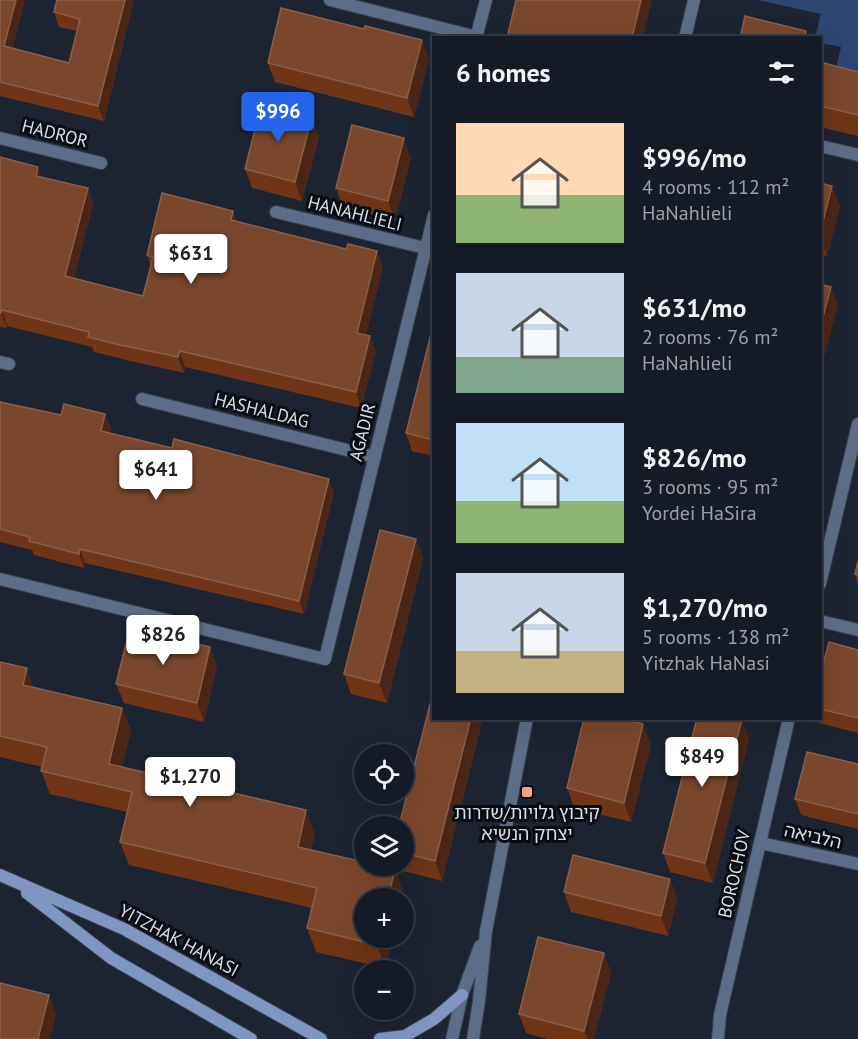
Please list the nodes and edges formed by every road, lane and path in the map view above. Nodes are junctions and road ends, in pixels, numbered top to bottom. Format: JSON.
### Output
{"nodes":[{"id":1,"x":330,"y":0,"type":"edge"},
{"id":2,"x":486,"y":0,"type":"edge"},
{"id":3,"x":694,"y":0,"type":"edge"},
{"id":4,"x":472,"y":36,"type":"edge"},
{"id":5,"x":476,"y":36,"type":"edge"},
{"id":6,"x":685,"y":36,"type":"edge"},
{"id":7,"x":0,"y":138,"type":"edge"},
{"id":8,"x":822,"y":146,"type":"edge"},
{"id":9,"x":858,"y":155,"type":"edge"},
{"id":10,"x":101,"y":163,"type":"dead end"},
{"id":11,"x":276,"y":212,"type":"dead end"},
{"id":12,"x":432,"y":222,"type":"edge"},
{"id":13,"x":425,"y":248,"type":"junction"},
{"id":14,"x":141,"y":399,"type":"dead end"},
{"id":15,"x":858,"y":424,"type":"edge"},
{"id":16,"x":375,"y":457,"type":"junction"},
{"id":17,"x":822,"y":576,"type":"edge"},
{"id":18,"x":0,"y":579,"type":"edge"},
{"id":19,"x":822,"y":621,"type":"edge"},
{"id":20,"x":858,"y":630,"type":"edge"},
{"id":21,"x":526,"y":720,"type":"edge"},
{"id":22,"x":789,"y":720,"type":"edge"},
{"id":23,"x":760,"y":843,"type":"junction"},
{"id":24,"x":858,"y":864,"type":"edge"},
{"id":25,"x":0,"y":875,"type":"edge"},
{"id":26,"x":14,"y":883,"type":"junction"},
{"id":27,"x":486,"y":931,"type":"junction"},
{"id":28,"x":462,"y":995,"type":"junction"},
{"id":29,"x":250,"y":1039,"type":"edge"},
{"id":30,"x":321,"y":1039,"type":"edge"},
{"id":31,"x":380,"y":1039,"type":"edge"},
{"id":32,"x":452,"y":1039,"type":"edge"},
{"id":33,"x":473,"y":1039,"type":"edge"},
{"id":34,"x":718,"y":1039,"type":"edge"}],
"edges":[{"from":1,"to":4,"type":"street"},
{"from":2,"to":5,"type":"street"},
{"from":3,"to":6,"type":"street"},
{"from":7,"to":10,"type":"street","name":"HADROR"},
{"from":8,"to":9,"type":"street"},
{"from":11,"to":13,"type":"street","name":"HANAHLIELI"},
{"from":12,"to":13,"type":"street","name":"AGADIR"},
{"from":13,"to":16,"type":"street","name":"AGADIR"},
{"from":14,"to":16,"type":"street","name":"HASHALDAG"},
{"from":15,"to":17,"type":"street"},
{"from":16,"to":18,"type":"street","name":"AGADIR"},
{"from":19,"to":20,"type":"street"},
{"from":21,"to":27,"type":"street"},
{"from":22,"to":23,"type":"street","name":"BOROCHOV"},
{"from":23,"to":24,"type":"street","name":"הלביאה"},
{"from":23,"to":34,"type":"street","name":"BOROCHOV"},
{"from":25,"to":26,"type":"main road","name":"YITZHAK HANASI"},
{"from":26,"to":29,"type":"main road","name":"YITZHAK HANASI"},
{"from":26,"to":30,"type":"main road","name":"YITZHAK HANASI"},
{"from":27,"to":28,"type":"street"},
{"from":27,"to":33,"type":"street"},
{"from":28,"to":31,"type":"main road"},
{"from":28,"to":32,"type":"street"}]}
